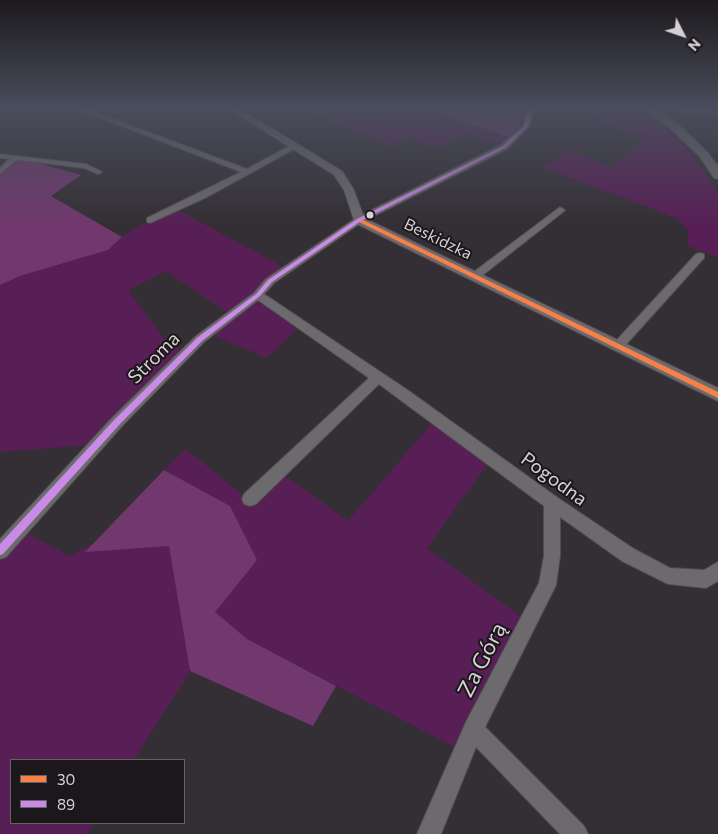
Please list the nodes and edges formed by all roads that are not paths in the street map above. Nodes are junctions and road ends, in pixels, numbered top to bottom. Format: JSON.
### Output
{"nodes":[{"id":1,"x":184,"y":148,"type":"edge"},
{"id":2,"x":292,"y":148,"type":"edge"},
{"id":3,"x":296,"y":148,"type":"edge"},
{"id":4,"x":502,"y":148,"type":"edge"},
{"id":5,"x":697,"y":148,"type":"edge"},
{"id":6,"x":0,"y":156,"type":"edge"},
{"id":7,"x":16,"y":157,"type":"junction"},
{"id":8,"x":0,"y":172,"type":"edge"},
{"id":9,"x":98,"y":172,"type":"dead end"},
{"id":10,"x":249,"y":172,"type":"junction"},
{"id":11,"x":718,"y":175,"type":"edge"},
{"id":12,"x":560,"y":210,"type":"dead end"},
{"id":13,"x":150,"y":220,"type":"dead end"},
{"id":14,"x":359,"y":220,"type":"junction"},
{"id":15,"x":700,"y":256,"type":"dead end"},
{"id":16,"x":475,"y":276,"type":"junction"},
{"id":17,"x":258,"y":295,"type":"junction"},
{"id":18,"x":618,"y":346,"type":"junction"},
{"id":19,"x":378,"y":377,"type":"junction"},
{"id":20,"x":718,"y":395,"type":"edge"},
{"id":21,"x":250,"y":500,"type":"dead end"},
{"id":22,"x":552,"y":503,"type":"junction"},
{"id":23,"x":0,"y":551,"type":"edge"},
{"id":24,"x":718,"y":570,"type":"edge"},
{"id":25,"x":473,"y":729,"type":"junction"},
{"id":26,"x":429,"y":834,"type":"edge"},
{"id":27,"x":576,"y":834,"type":"edge"}],
"edges":[{"from":1,"to":10,"type":"street"},
{"from":2,"to":10,"type":"street"},
{"from":3,"to":14,"type":"street"},
{"from":4,"to":14,"type":"street","name":"Beskidzka"},
{"from":5,"to":11,"type":"main road"},
{"from":6,"to":7,"type":"street"},
{"from":7,"to":8,"type":"street"},
{"from":7,"to":9,"type":"street"},
{"from":10,"to":13,"type":"street"},
{"from":12,"to":16,"type":"street","name":"Beskidzka"},
{"from":14,"to":16,"type":"street","name":"Beskidzka"},
{"from":14,"to":17,"type":"street","name":"Stroma"},
{"from":15,"to":18,"type":"street"},
{"from":16,"to":18,"type":"street","name":"Beskidzka"},
{"from":17,"to":19,"type":"street","name":"Pogodna"},
{"from":17,"to":23,"type":"street","name":"Stroma"},
{"from":18,"to":20,"type":"street","name":"Beskidzka"},
{"from":19,"to":21,"type":"street"},
{"from":19,"to":22,"type":"street","name":"Pogodna"},
{"from":22,"to":24,"type":"street","name":"Pogodna"},
{"from":22,"to":25,"type":"street","name":"Za Górą"},
{"from":25,"to":26,"type":"street","name":"Za Górą"},
{"from":25,"to":27,"type":"street"}]}
